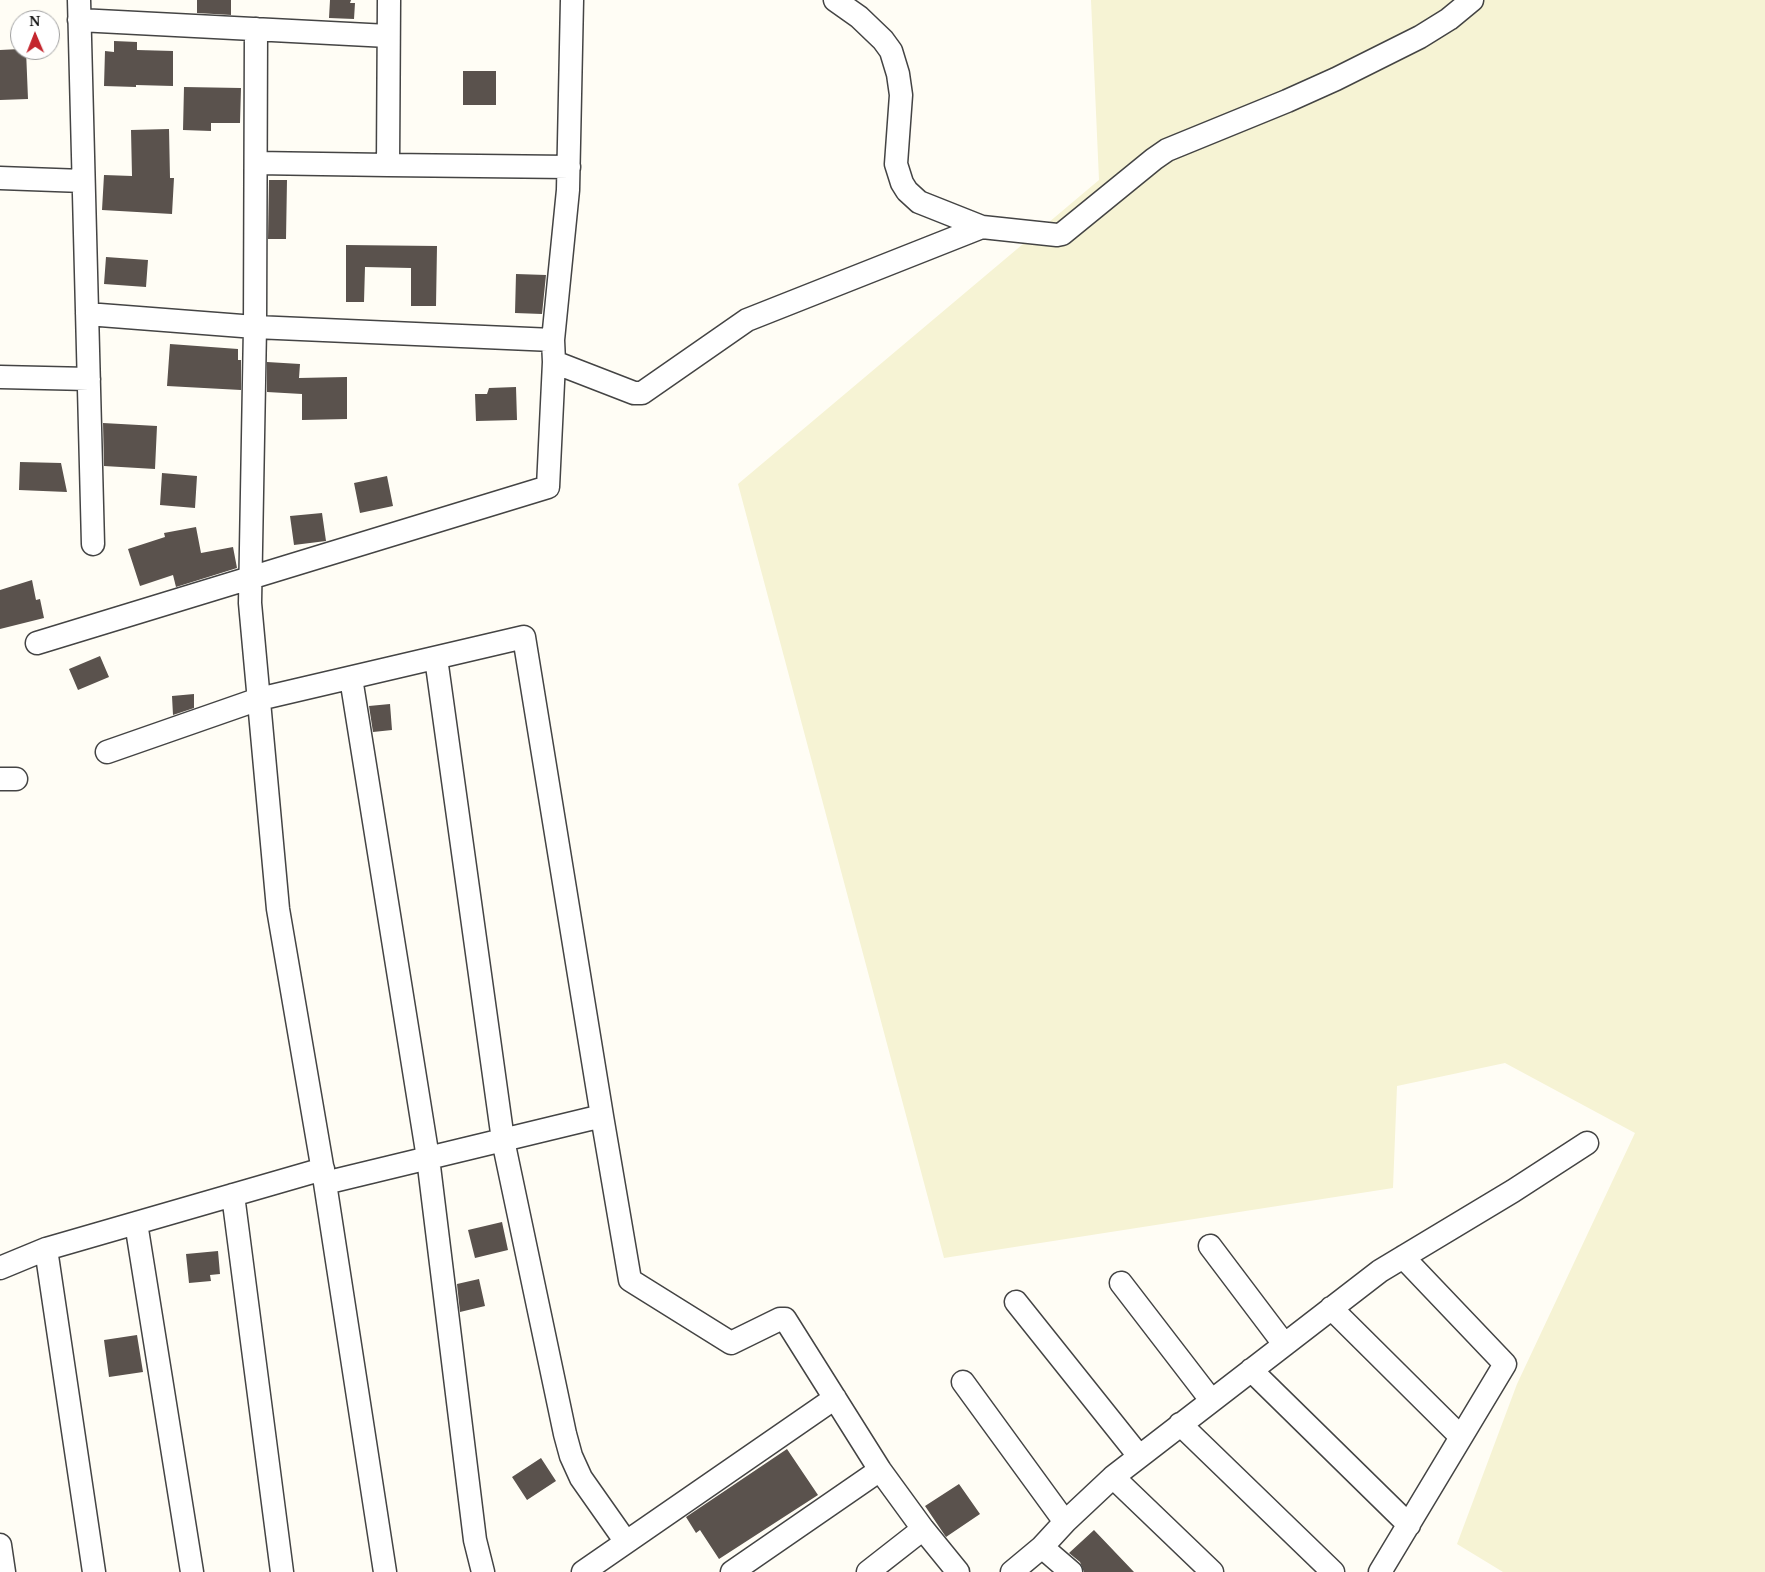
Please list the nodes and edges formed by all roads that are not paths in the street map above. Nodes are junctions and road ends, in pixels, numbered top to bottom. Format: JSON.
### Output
{"nodes":[{"id":1,"x":389,"y":0,"type":"edge"},
{"id":2,"x":572,"y":0,"type":"edge"},
{"id":3,"x":835,"y":0,"type":"edge"},
{"id":4,"x":1472,"y":0,"type":"edge"},
{"id":5,"x":79,"y":10,"type":"edge"},
{"id":6,"x":256,"y":29,"type":"junction"},
{"id":7,"x":388,"y":36,"type":"junction"},
{"id":8,"x":256,"y":163,"type":"junction"},
{"id":9,"x":388,"y":165,"type":"junction"},
{"id":10,"x":569,"y":167,"type":"junction"},
{"id":11,"x":0,"y":178,"type":"edge"},
{"id":12,"x":83,"y":180,"type":"junction"},
{"id":13,"x":982,"y":227,"type":"junction"},
{"id":14,"x":87,"y":314,"type":"junction"},
{"id":15,"x":255,"y":327,"type":"junction"},
{"id":16,"x":554,"y":351,"type":"junction"},
{"id":17,"x":0,"y":377,"type":"edge"},
{"id":18,"x":88,"y":379,"type":"junction"},
{"id":19,"x":93,"y":544,"type":"dead end"},
{"id":20,"x":250,"y":579,"type":"junction"},
{"id":21,"x":37,"y":644,"type":"dead end"},
{"id":22,"x":436,"y":658,"type":"junction"},
{"id":23,"x":351,"y":678,"type":"junction"},
{"id":24,"x":259,"y":699,"type":"junction"},
{"id":25,"x":107,"y":752,"type":"dead end"},
{"id":26,"x":602,"y":1116,"type":"junction"},
{"id":27,"x":503,"y":1140,"type":"junction"},
{"id":28,"x":1587,"y":1143,"type":"dead end"},
{"id":29,"x":428,"y":1158,"type":"junction"},
{"id":30,"x":324,"y":1176,"type":"junction"},
{"id":31,"x":232,"y":1195,"type":"junction"},
{"id":32,"x":136,"y":1223,"type":"junction"},
{"id":33,"x":1210,"y":1246,"type":"dead end"},
{"id":34,"x":46,"y":1249,"type":"junction"},
{"id":35,"x":1403,"y":1257,"type":"junction"},
{"id":36,"x":0,"y":1268,"type":"edge"},
{"id":37,"x":1120,"y":1283,"type":"dead end"},
{"id":38,"x":1016,"y":1302,"type":"dead end"},
{"id":39,"x":1331,"y":1308,"type":"junction"},
{"id":40,"x":1284,"y":1344,"type":"junction"},
{"id":41,"x":1251,"y":1370,"type":"junction"},
{"id":42,"x":963,"y":1382,"type":"dead end"},
{"id":43,"x":835,"y":1398,"type":"junction"},
{"id":44,"x":1211,"y":1400,"type":"junction"},
{"id":45,"x":1180,"y":1424,"type":"junction"},
{"id":46,"x":1461,"y":1437,"type":"junction"},
{"id":47,"x":1139,"y":1456,"type":"junction"},
{"id":48,"x":880,"y":1470,"type":"junction"},
{"id":49,"x":1113,"y":1476,"type":"junction"},
{"id":50,"x":1065,"y":1522,"type":"junction"},
{"id":51,"x":1409,"y":1525,"type":"junction"},
{"id":52,"x":923,"y":1529,"type":"junction"},
{"id":53,"x":626,"y":1542,"type":"junction"},
{"id":54,"x":0,"y":1544,"type":"edge"},
{"id":55,"x":1042,"y":1547,"type":"junction"},
{"id":56,"x":4,"y":1572,"type":"edge"},
{"id":57,"x":94,"y":1572,"type":"edge"},
{"id":58,"x":192,"y":1572,"type":"edge"},
{"id":59,"x":282,"y":1572,"type":"edge"},
{"id":60,"x":385,"y":1572,"type":"edge"},
{"id":61,"x":483,"y":1572,"type":"edge"},
{"id":62,"x":583,"y":1572,"type":"edge"},
{"id":63,"x":732,"y":1572,"type":"edge"},
{"id":64,"x":868,"y":1572,"type":"edge"},
{"id":65,"x":958,"y":1572,"type":"edge"},
{"id":66,"x":1012,"y":1572,"type":"edge"},
{"id":67,"x":1071,"y":1572,"type":"edge"},
{"id":68,"x":1212,"y":1572,"type":"edge"},
{"id":69,"x":1333,"y":1572,"type":"edge"},
{"id":70,"x":1380,"y":1572,"type":"edge"}],
"edges":[{"from":1,"to":7,"type":"street"},
{"from":2,"to":10,"type":"street"},
{"from":3,"to":13,"type":"street"},
{"from":4,"to":13,"type":"street"},
{"from":5,"to":6,"type":"street"},
{"from":5,"to":12,"type":"street"},
{"from":6,"to":7,"type":"street"},
{"from":6,"to":8,"type":"street"},
{"from":7,"to":9,"type":"street"},
{"from":8,"to":9,"type":"street"},
{"from":8,"to":15,"type":"street"},
{"from":9,"to":10,"type":"street"},
{"from":10,"to":16,"type":"street"},
{"from":11,"to":12,"type":"street"},
{"from":12,"to":14,"type":"street"},
{"from":13,"to":16,"type":"street"},
{"from":14,"to":15,"type":"street"},
{"from":14,"to":18,"type":"street"},
{"from":15,"to":16,"type":"street"},
{"from":15,"to":20,"type":"street"},
{"from":16,"to":20,"type":"street"},
{"from":17,"to":18,"type":"street"},
{"from":18,"to":19,"type":"street"},
{"from":20,"to":21,"type":"street"},
{"from":20,"to":24,"type":"street"},
{"from":22,"to":23,"type":"street"},
{"from":22,"to":26,"type":"street"},
{"from":22,"to":27,"type":"street"},
{"from":23,"to":24,"type":"street"},
{"from":23,"to":29,"type":"street"},
{"from":24,"to":25,"type":"street"},
{"from":24,"to":30,"type":"street"},
{"from":26,"to":27,"type":"street"},
{"from":26,"to":43,"type":"street"},
{"from":27,"to":29,"type":"street"},
{"from":27,"to":53,"type":"street"},
{"from":28,"to":35,"type":"street"},
{"from":29,"to":30,"type":"street"},
{"from":29,"to":61,"type":"street"},
{"from":30,"to":31,"type":"street"},
{"from":30,"to":60,"type":"street"},
{"from":31,"to":32,"type":"street"},
{"from":31,"to":59,"type":"street"},
{"from":32,"to":34,"type":"street"},
{"from":32,"to":58,"type":"street"},
{"from":33,"to":40,"type":"street"},
{"from":34,"to":36,"type":"street"},
{"from":34,"to":57,"type":"street"},
{"from":35,"to":39,"type":"street"},
{"from":35,"to":46,"type":"street"},
{"from":37,"to":44,"type":"street"},
{"from":38,"to":47,"type":"street"},
{"from":39,"to":40,"type":"street"},
{"from":39,"to":46,"type":"street"},
{"from":40,"to":41,"type":"street"},
{"from":41,"to":44,"type":"street"},
{"from":41,"to":51,"type":"street"},
{"from":42,"to":50,"type":"street"},
{"from":43,"to":48,"type":"street"},
{"from":43,"to":53,"type":"street"},
{"from":44,"to":45,"type":"street"},
{"from":45,"to":47,"type":"street"},
{"from":45,"to":69,"type":"street"},
{"from":46,"to":51,"type":"street"},
{"from":47,"to":49,"type":"street"},
{"from":48,"to":52,"type":"street"},
{"from":48,"to":63,"type":"street"},
{"from":49,"to":50,"type":"street"},
{"from":49,"to":68,"type":"street"},
{"from":50,"to":55,"type":"street"},
{"from":51,"to":70,"type":"street"},
{"from":52,"to":64,"type":"street"},
{"from":52,"to":65,"type":"street"},
{"from":53,"to":62,"type":"street"},
{"from":54,"to":56,"type":"street"},
{"from":55,"to":66,"type":"street"},
{"from":55,"to":67,"type":"street"}]}
